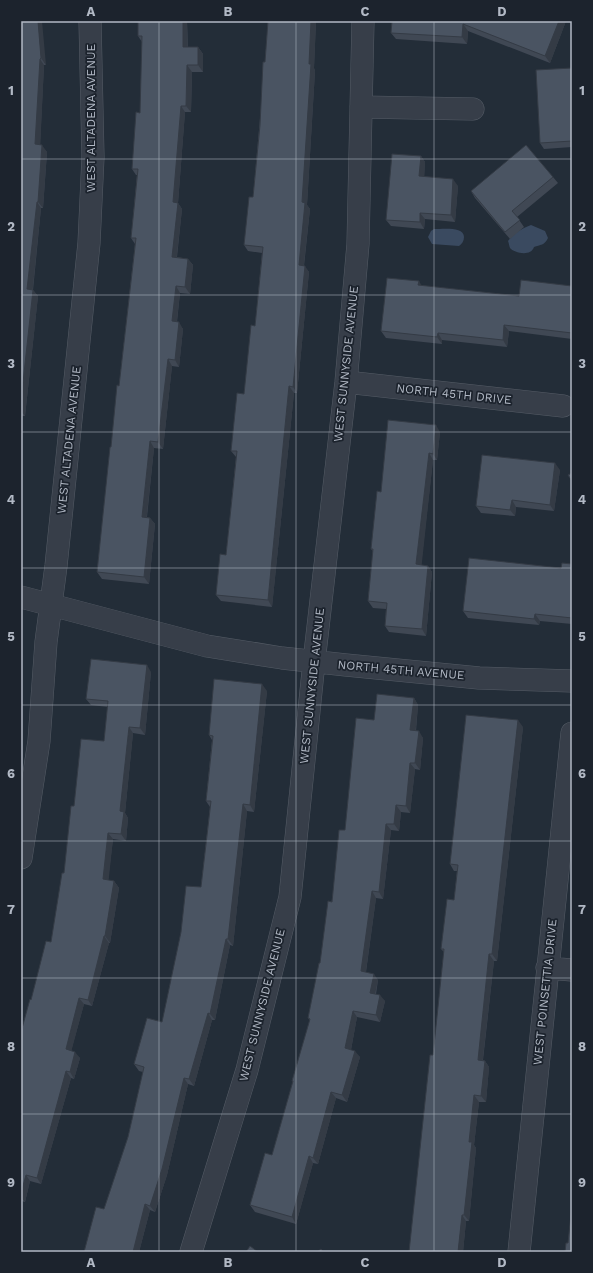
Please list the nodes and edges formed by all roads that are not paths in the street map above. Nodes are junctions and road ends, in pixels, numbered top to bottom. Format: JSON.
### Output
{"nodes":[{"id":1,"x":90,"y":21,"type":"edge"},
{"id":2,"x":363,"y":21,"type":"edge"},
{"id":3,"x":361,"y":107,"type":"junction"},
{"id":4,"x":473,"y":109,"type":"dead end"},
{"id":5,"x":346,"y":382,"type":"junction"},
{"id":6,"x":563,"y":406,"type":"dead end"},
{"id":7,"x":21,"y":597,"type":"edge"},
{"id":8,"x":51,"y":606,"type":"junction"},
{"id":9,"x":314,"y":662,"type":"junction"},
{"id":10,"x":572,"y":680,"type":"edge"},
{"id":11,"x":572,"y":733,"type":"edge"},
{"id":12,"x":21,"y":858,"type":"edge"},
{"id":13,"x":547,"y":968,"type":"junction"},
{"id":14,"x":572,"y":970,"type":"edge"},
{"id":15,"x":191,"y":1252,"type":"edge"},
{"id":16,"x":519,"y":1252,"type":"edge"}],
"edges":[{"from":1,"to":8,"type":"street","name":"WEST ALTADENA AVENUE"},
{"from":2,"to":3,"type":"street","name":"WEST SUNNYSIDE AVENUE"},
{"from":3,"to":4,"type":"street"},
{"from":3,"to":5,"type":"street","name":"WEST SUNNYSIDE AVENUE"},
{"from":5,"to":6,"type":"street","name":"NORTH 45TH DRIVE"},
{"from":5,"to":9,"type":"street","name":"WEST SUNNYSIDE AVENUE"},
{"from":7,"to":8,"type":"street","name":"NORTH 45TH AVENUE"},
{"from":8,"to":9,"type":"street","name":"NORTH 45TH AVENUE"},
{"from":8,"to":12,"type":"street","name":"WEST ALTADENA AVENUE"},
{"from":9,"to":10,"type":"street","name":"NORTH 45TH AVENUE"},
{"from":9,"to":15,"type":"street","name":"WEST SUNNYSIDE AVENUE"},
{"from":11,"to":13,"type":"street","name":"WEST POINSETTIA DRIVE"},
{"from":13,"to":14,"type":"street"},
{"from":13,"to":16,"type":"street","name":"WEST POINSETTIA DRIVE"}]}
